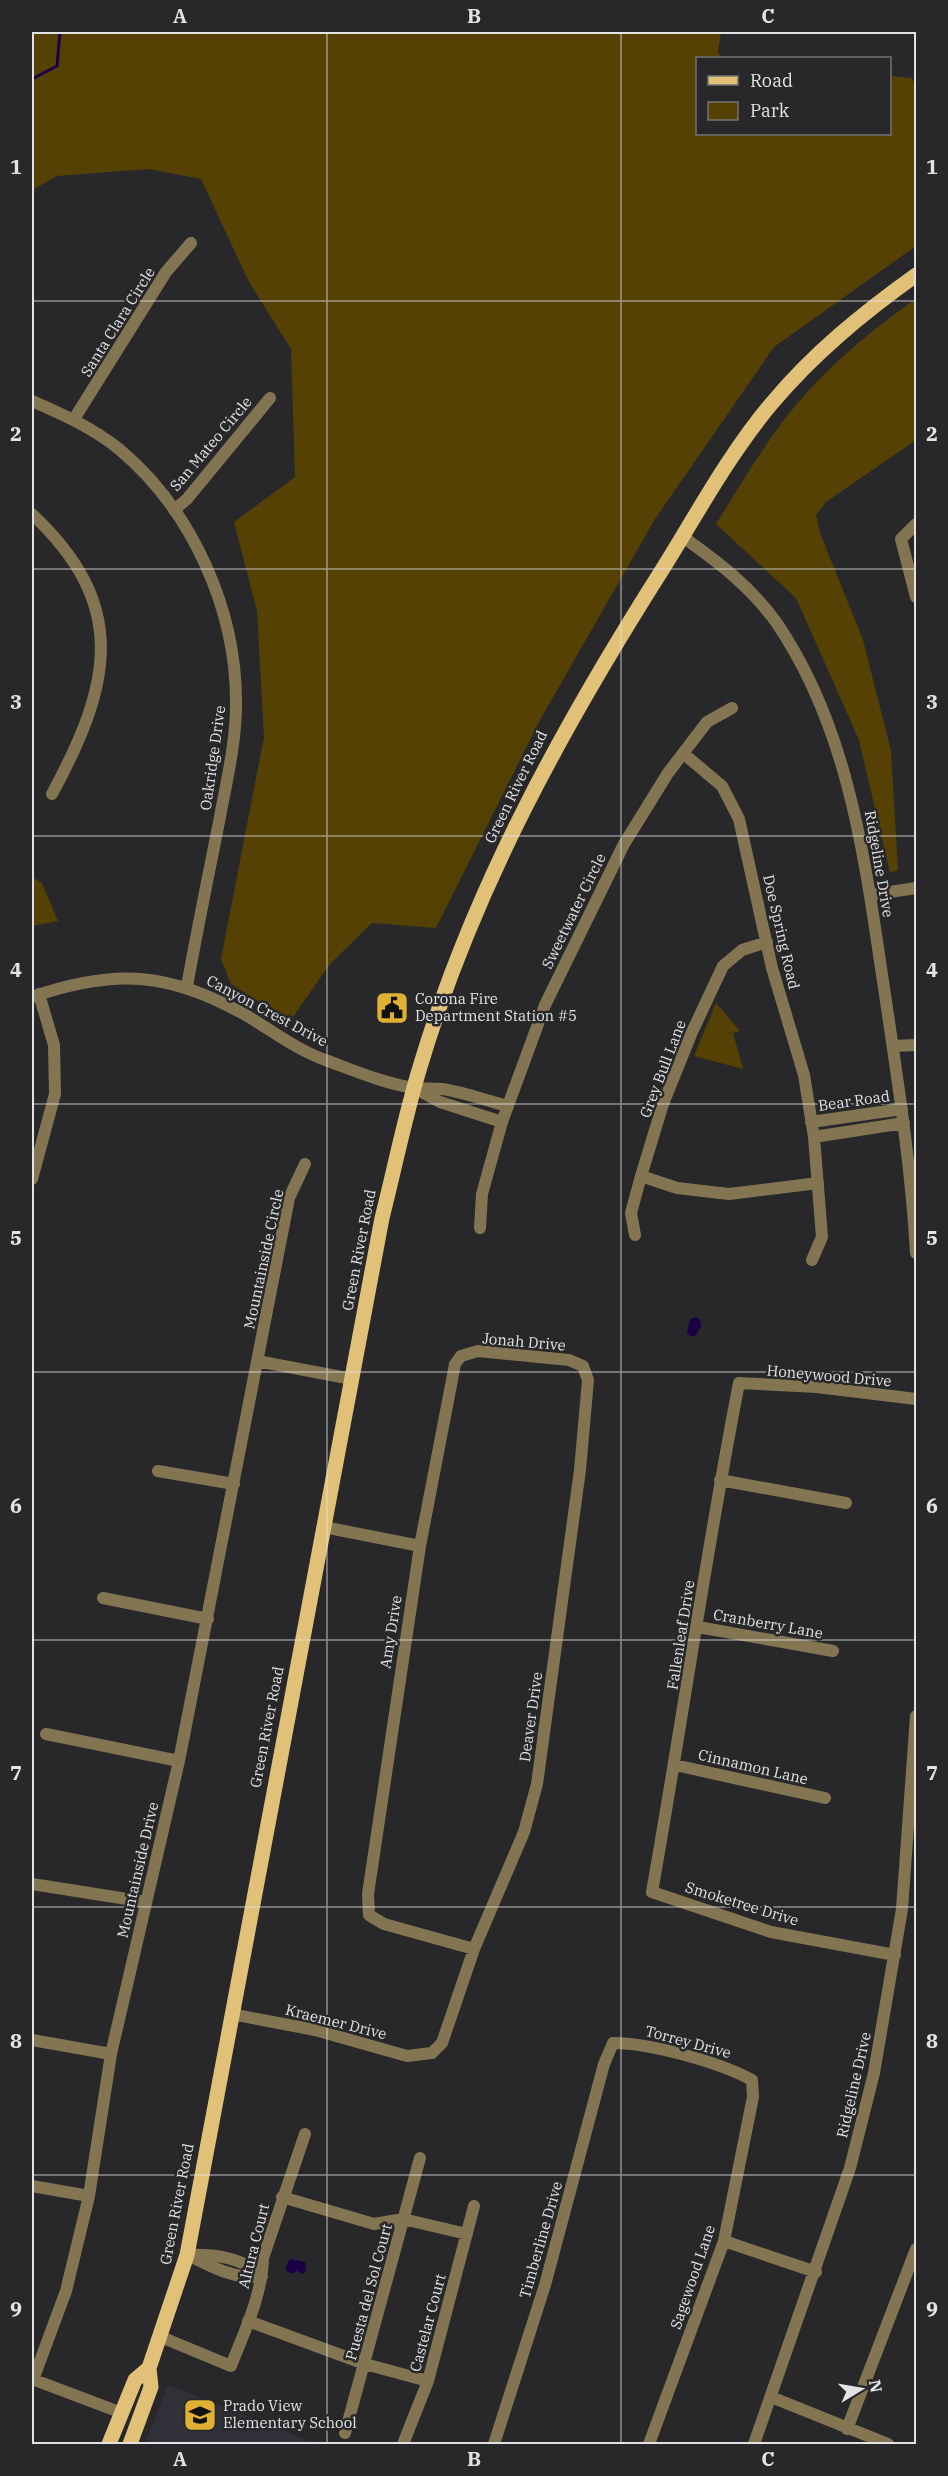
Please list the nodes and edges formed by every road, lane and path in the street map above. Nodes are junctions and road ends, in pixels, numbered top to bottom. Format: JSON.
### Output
{"nodes":[{"id":1,"x":191,"y":243,"type":"dead end"},
{"id":2,"x":916,"y":275,"type":"edge"},
{"id":3,"x":270,"y":398,"type":"dead end"},
{"id":4,"x":32,"y":401,"type":"edge"},
{"id":5,"x":74,"y":420,"type":"junction"},
{"id":6,"x":174,"y":510,"type":"junction"},
{"id":7,"x":32,"y":514,"type":"edge"},
{"id":8,"x":916,"y":524,"type":"edge"},
{"id":9,"x":683,"y":537,"type":"junction"},
{"id":10,"x":916,"y":597,"type":"edge"},
{"id":11,"x":732,"y":708,"type":"dead end"},
{"id":12,"x":684,"y":754,"type":"junction"},
{"id":13,"x":52,"y":794,"type":"dead end"},
{"id":14,"x":916,"y":888,"type":"edge"},
{"id":15,"x":870,"y":895,"type":"junction"},
{"id":16,"x":767,"y":942,"type":"junction"},
{"id":17,"x":187,"y":986,"type":"junction"},
{"id":18,"x":35,"y":995,"type":"edge"},
{"id":19,"x":916,"y":1045,"type":"edge"},
{"id":20,"x":893,"y":1046,"type":"junction"},
{"id":21,"x":414,"y":1088,"type":"junction"},
{"id":22,"x":508,"y":1106,"type":"junction"},
{"id":23,"x":902,"y":1109,"type":"junction"},
{"id":24,"x":502,"y":1122,"type":"junction"},
{"id":25,"x":811,"y":1122,"type":"junction"},
{"id":26,"x":904,"y":1123,"type":"junction"},
{"id":27,"x":814,"y":1137,"type":"junction"},
{"id":28,"x":305,"y":1164,"type":"dead end"},
{"id":29,"x":641,"y":1176,"type":"junction"},
{"id":30,"x":32,"y":1179,"type":"edge"},
{"id":31,"x":818,"y":1184,"type":"junction"},
{"id":32,"x":480,"y":1228,"type":"dead end"},
{"id":33,"x":635,"y":1234,"type":"dead end"},
{"id":34,"x":916,"y":1253,"type":"edge"},
{"id":35,"x":812,"y":1260,"type":"dead end"},
{"id":36,"x":461,"y":1356,"type":"joint"},
{"id":37,"x":257,"y":1361,"type":"junction"},
{"id":38,"x":583,"y":1366,"type":"joint"},
{"id":39,"x":352,"y":1379,"type":"junction"},
{"id":40,"x":740,"y":1383,"type":"joint"},
{"id":41,"x":916,"y":1399,"type":"edge"},
{"id":42,"x":158,"y":1471,"type":"dead end"},
{"id":43,"x":720,"y":1480,"type":"junction"},
{"id":44,"x":234,"y":1484,"type":"junction"},
{"id":45,"x":846,"y":1503,"type":"dead end"},
{"id":46,"x":324,"y":1527,"type":"junction"},
{"id":47,"x":420,"y":1546,"type":"junction"},
{"id":48,"x":103,"y":1598,"type":"dead end"},
{"id":49,"x":208,"y":1619,"type":"junction"},
{"id":50,"x":698,"y":1627,"type":"junction"},
{"id":51,"x":833,"y":1650,"type":"dead end"},
{"id":52,"x":916,"y":1716,"type":"edge"},
{"id":53,"x":46,"y":1734,"type":"dead end"},
{"id":54,"x":179,"y":1761,"type":"junction"},
{"id":55,"x":675,"y":1765,"type":"junction"},
{"id":56,"x":825,"y":1798,"type":"dead end"},
{"id":57,"x":32,"y":1884,"type":"edge"},
{"id":58,"x":652,"y":1892,"type":"joint"},
{"id":59,"x":146,"y":1902,"type":"junction"},
{"id":60,"x":474,"y":1949,"type":"junction"},
{"id":61,"x":896,"y":1955,"type":"junction"},
{"id":62,"x":231,"y":2014,"type":"junction"},
{"id":63,"x":32,"y":2040,"type":"edge"},
{"id":64,"x":613,"y":2043,"type":"joint"},
{"id":65,"x":432,"y":2053,"type":"joint"},
{"id":66,"x":111,"y":2054,"type":"junction"},
{"id":67,"x":752,"y":2080,"type":"joint"},
{"id":68,"x":305,"y":2134,"type":"dead end"},
{"id":69,"x":420,"y":2158,"type":"dead end"},
{"id":70,"x":32,"y":2186,"type":"edge"},
{"id":71,"x":88,"y":2196,"type":"junction"},
{"id":72,"x":282,"y":2197,"type":"junction"},
{"id":73,"x":474,"y":2206,"type":"dead end"},
{"id":74,"x":403,"y":2219,"type":"junction"},
{"id":75,"x":467,"y":2234,"type":"junction"},
{"id":76,"x":723,"y":2241,"type":"junction"},
{"id":77,"x":916,"y":2249,"type":"edge"},
{"id":78,"x":187,"y":2254,"type":"junction"},
{"id":79,"x":816,"y":2272,"type":"junction"},
{"id":80,"x":262,"y":2276,"type":"junction"},
{"id":81,"x":248,"y":2321,"type":"junction"},
{"id":82,"x":161,"y":2337,"type":"junction"},
{"id":83,"x":365,"y":2364,"type":"junction"},
{"id":84,"x":148,"y":2368,"type":"junction"},
{"id":85,"x":32,"y":2380,"type":"edge"},
{"id":86,"x":428,"y":2381,"type":"junction"},
{"id":87,"x":771,"y":2397,"type":"junction"},
{"id":88,"x":122,"y":2413,"type":"junction"},
{"id":89,"x":847,"y":2429,"type":"junction"},
{"id":90,"x":345,"y":2433,"type":"dead end"},
{"id":91,"x":109,"y":2445,"type":"edge"},
{"id":92,"x":129,"y":2445,"type":"edge"},
{"id":93,"x":403,"y":2445,"type":"edge"},
{"id":94,"x":494,"y":2445,"type":"edge"},
{"id":95,"x":649,"y":2445,"type":"edge"},
{"id":96,"x":754,"y":2445,"type":"edge"},
{"id":97,"x":888,"y":2445,"type":"edge"}],
"edges":[{"from":1,"to":5,"type":"street","name":"Santa Clara Circle"},
{"from":2,"to":9,"type":"main road","name":"Green River Road"},
{"from":3,"to":6,"type":"street","name":"San Mateo Circle"},
{"from":4,"to":5,"type":"street","name":"Oakridge Drive"},
{"from":5,"to":6,"type":"street","name":"Oakridge Drive"},
{"from":6,"to":17,"type":"street","name":"Oakridge Drive"},
{"from":7,"to":13,"type":"street"},
{"from":8,"to":10,"type":"street"},
{"from":9,"to":15,"type":"street","name":"Ridgeline Drive"},
{"from":9,"to":21,"type":"main road","name":"Green River Road"},
{"from":11,"to":12,"type":"street","name":"Sweetwater Circle"},
{"from":12,"to":16,"type":"street","name":"Doe Spring Road"},
{"from":12,"to":22,"type":"street","name":"Sweetwater Circle"},
{"from":14,"to":15,"type":"street"},
{"from":15,"to":20,"type":"street","name":"Ridgeline Drive"},
{"from":16,"to":25,"type":"street","name":"Doe Spring Road"},
{"from":16,"to":29,"type":"street","name":"Grey Bull Lane"},
{"from":17,"to":18,"type":"street","name":"Canyon Crest Drive"},
{"from":17,"to":21,"type":"street","name":"Canyon Crest Drive"},
{"from":18,"to":30,"type":"street"},
{"from":19,"to":20,"type":"street"},
{"from":20,"to":23,"type":"street","name":"Ridgeline Drive"},
{"from":21,"to":22,"type":"street","name":"Canyon Crest Drive"},
{"from":21,"to":24,"type":"street","name":"Canyon Crest Drive"},
{"from":21,"to":39,"type":"main road","name":"Green River Road"},
{"from":22,"to":24,"type":"street","name":"Sweetwater Circle"},
{"from":23,"to":25,"type":"street","name":"Bear Road"},
{"from":23,"to":26,"type":"street","name":"Ridgeline Drive"},
{"from":24,"to":32,"type":"street","name":"Sweetwater Circle"},
{"from":25,"to":27,"type":"street","name":"Doe Spring Road"},
{"from":26,"to":27,"type":"street","name":"Bear Road"},
{"from":26,"to":34,"type":"street","name":"Ridgeline Drive"},
{"from":27,"to":31,"type":"street","name":"Doe Spring Road"},
{"from":28,"to":37,"type":"street","name":"Mountainside Circle"},
{"from":29,"to":31,"type":"street"},
{"from":29,"to":33,"type":"street","name":"Grey Bull Lane"},
{"from":31,"to":35,"type":"street","name":"Doe Spring Road"},
{"from":36,"to":38,"type":"street","name":"Jonah Drive"},
{"from":36,"to":47,"type":"street","name":"Amy Drive"},
{"from":37,"to":39,"type":"street"},
{"from":37,"to":44,"type":"street","name":"Mountainside Drive"},
{"from":38,"to":60,"type":"street","name":"Deaver Drive"},
{"from":39,"to":46,"type":"main road","name":"Green River Road"},
{"from":40,"to":41,"type":"street","name":"Honeywood Drive"},
{"from":40,"to":43,"type":"street","name":"Fallenleaf Drive"},
{"from":42,"to":44,"type":"street"},
{"from":43,"to":45,"type":"street"},
{"from":43,"to":50,"type":"street","name":"Fallenleaf Drive"},
{"from":44,"to":49,"type":"street","name":"Mountainside Drive"},
{"from":46,"to":47,"type":"street"},
{"from":46,"to":62,"type":"main road","name":"Green River Road"},
{"from":47,"to":60,"type":"street","name":"Amy Drive"},
{"from":48,"to":49,"type":"street"},
{"from":49,"to":54,"type":"street","name":"Mountainside Drive"},
{"from":50,"to":51,"type":"street","name":"Cranberry Lane"},
{"from":50,"to":55,"type":"street","name":"Fallenleaf Drive"},
{"from":52,"to":61,"type":"street","name":"Ridgeline Drive"},
{"from":53,"to":54,"type":"street"},
{"from":54,"to":59,"type":"street","name":"Mountainside Drive"},
{"from":55,"to":56,"type":"street","name":"Cinnamon Lane"},
{"from":55,"to":58,"type":"street","name":"Fallenleaf Drive"},
{"from":57,"to":59,"type":"street"},
{"from":58,"to":61,"type":"street","name":"Smoketree Drive"},
{"from":59,"to":66,"type":"street","name":"Mountainside Drive"},
{"from":60,"to":65,"type":"street","name":"Deaver Drive"},
{"from":61,"to":79,"type":"street","name":"Ridgeline Drive"},
{"from":62,"to":65,"type":"street","name":"Kraemer Drive"},
{"from":62,"to":78,"type":"main road","name":"Green River Road"},
{"from":63,"to":66,"type":"street"},
{"from":64,"to":67,"type":"street","name":"Torrey Drive"},
{"from":64,"to":94,"type":"street","name":"Timberline Drive"},
{"from":66,"to":71,"type":"street","name":"Mountainside Drive"},
{"from":67,"to":76,"type":"street","name":"Sagewood Lane"},
{"from":68,"to":72,"type":"street","name":"Altura Court"},
{"from":69,"to":74,"type":"street","name":"Puesta del Sol Court"},
{"from":70,"to":71,"type":"street"},
{"from":71,"to":85,"type":"street","name":"Mountainside Drive"},
{"from":72,"to":74,"type":"street"},
{"from":72,"to":80,"type":"street","name":"Altura Court"},
{"from":73,"to":75,"type":"street","name":"Castelar Court"},
{"from":74,"to":75,"type":"street"},
{"from":74,"to":83,"type":"street","name":"Puesta del Sol Court"},
{"from":75,"to":86,"type":"street","name":"Castelar Court"},
{"from":76,"to":79,"type":"street"},
{"from":76,"to":95,"type":"street","name":"Sagewood Lane"},
{"from":77,"to":89,"type":"street"},
{"from":78,"to":80,"type":"street"},
{"from":78,"to":82,"type":"main road","name":"Green River Road"},
{"from":79,"to":87,"type":"street","name":"Ridgeline Drive"},
{"from":80,"to":81,"type":"street","name":"Altura Court"},
{"from":81,"to":82,"type":"street","name":"Altura Court"},
{"from":81,"to":83,"type":"street"},
{"from":82,"to":84,"type":"main road","name":"Green River Road"},
{"from":83,"to":86,"type":"street"},
{"from":83,"to":90,"type":"street","name":"Puesta del Sol Court"},
{"from":84,"to":88,"type":"main road","name":"Green River Road"},
{"from":84,"to":92,"type":"main road","name":"Green River Road"},
{"from":85,"to":88,"type":"street"},
{"from":86,"to":93,"type":"street","name":"Castelar Court"},
{"from":87,"to":89,"type":"street"},
{"from":87,"to":96,"type":"street","name":"Ridgeline Drive"},
{"from":88,"to":91,"type":"main road","name":"Green River Road"},
{"from":88,"to":92,"type":"main road"},
{"from":89,"to":97,"type":"street"}]}
